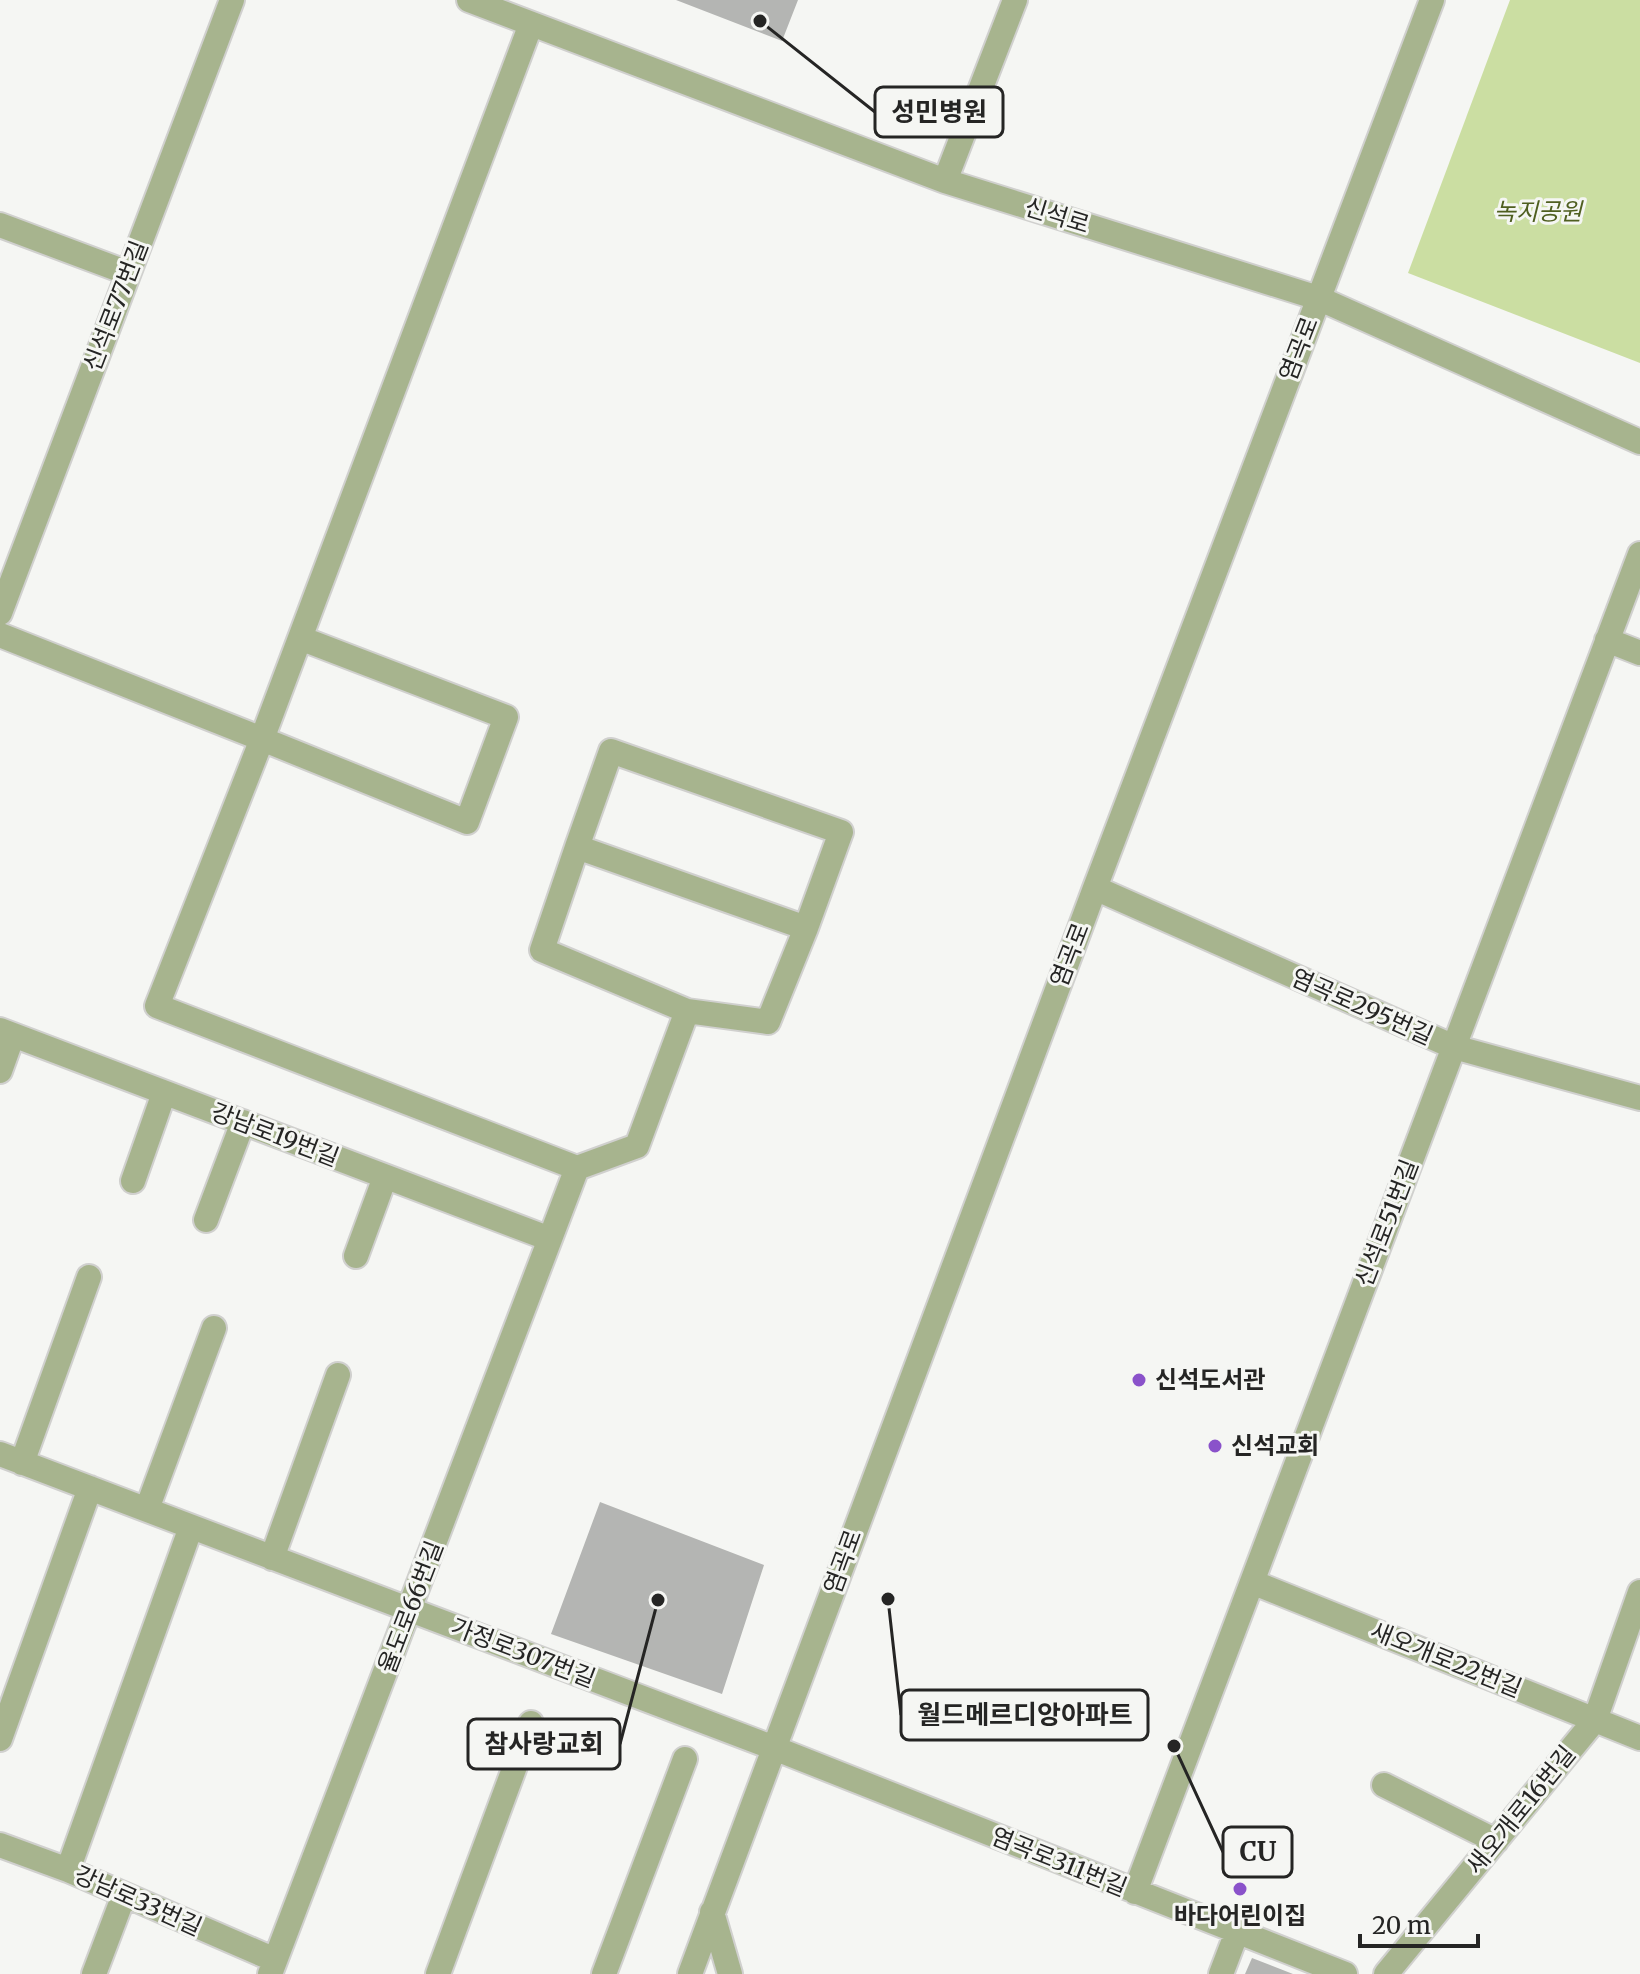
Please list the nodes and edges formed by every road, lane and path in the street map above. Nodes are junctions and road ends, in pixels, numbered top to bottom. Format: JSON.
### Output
{"nodes":[{"id":1,"x":232,"y":0,"type":"edge"},
{"id":2,"x":469,"y":0,"type":"edge"},
{"id":3,"x":1015,"y":0,"type":"edge"},
{"id":4,"x":1432,"y":0,"type":"edge"},
{"id":5,"x":531,"y":24,"type":"junction"},
{"id":6,"x":945,"y":181,"type":"junction"},
{"id":7,"x":0,"y":225,"type":"edge"},
{"id":8,"x":128,"y":273,"type":"junction"},
{"id":9,"x":1318,"y":298,"type":"junction"},
{"id":10,"x":1640,"y":442,"type":"edge"},
{"id":11,"x":1640,"y":554,"type":"edge"},
{"id":12,"x":0,"y":613,"type":"edge"},
{"id":13,"x":0,"y":635,"type":"edge"},
{"id":14,"x":300,"y":638,"type":"junction"},
{"id":15,"x":1607,"y":640,"type":"junction"},
{"id":16,"x":1640,"y":653,"type":"edge"},
{"id":17,"x":262,"y":739,"type":"junction"},
{"id":18,"x":577,"y":847,"type":"junction"},
{"id":19,"x":1095,"y":888,"type":"junction"},
{"id":20,"x":806,"y":928,"type":"junction"},
{"id":21,"x":687,"y":1011,"type":"junction"},
{"id":22,"x":7,"y":1032,"type":"edge"},
{"id":23,"x":1454,"y":1047,"type":"junction"},
{"id":24,"x":0,"y":1071,"type":"edge"},
{"id":25,"x":164,"y":1093,"type":"junction"},
{"id":26,"x":1640,"y":1098,"type":"edge"},
{"id":27,"x":243,"y":1122,"type":"junction"},
{"id":28,"x":577,"y":1168,"type":"junction"},
{"id":29,"x":385,"y":1177,"type":"junction"},
{"id":30,"x":133,"y":1181,"type":"dead end"},
{"id":31,"x":206,"y":1220,"type":"dead end"},
{"id":32,"x":550,"y":1239,"type":"junction"},
{"id":33,"x":356,"y":1256,"type":"dead end"},
{"id":34,"x":89,"y":1277,"type":"dead end"},
{"id":35,"x":214,"y":1328,"type":"dead end"},
{"id":36,"x":338,"y":1375,"type":"dead end"},
{"id":37,"x":11,"y":1459,"type":"edge"},
{"id":38,"x":90,"y":1488,"type":"junction"},
{"id":39,"x":147,"y":1509,"type":"junction"},
{"id":40,"x":191,"y":1527,"type":"junction"},
{"id":41,"x":272,"y":1558,"type":"junction"},
{"id":42,"x":1252,"y":1582,"type":"junction"},
{"id":43,"x":1640,"y":1592,"type":"edge"},
{"id":44,"x":410,"y":1610,"type":"junction"},
{"id":45,"x":1595,"y":1720,"type":"junction"},
{"id":46,"x":531,"y":1723,"type":"dead end"},
{"id":47,"x":1640,"y":1738,"type":"edge"},
{"id":48,"x":0,"y":1739,"type":"edge"},
{"id":49,"x":774,"y":1748,"type":"junction"},
{"id":50,"x":685,"y":1759,"type":"dead end"},
{"id":51,"x":1384,"y":1785,"type":"dead end"},
{"id":52,"x":1496,"y":1841,"type":"junction"},
{"id":53,"x":0,"y":1845,"type":"edge"},
{"id":54,"x":68,"y":1870,"type":"junction"},
{"id":55,"x":1135,"y":1892,"type":"junction"},
{"id":56,"x":124,"y":1895,"type":"junction"},
{"id":57,"x":712,"y":1912,"type":"junction"},
{"id":58,"x":1237,"y":1932,"type":"junction"},
{"id":59,"x":272,"y":1967,"type":"edge"},
{"id":60,"x":94,"y":1974,"type":"edge"},
{"id":61,"x":438,"y":1974,"type":"edge"},
{"id":62,"x":604,"y":1974,"type":"edge"},
{"id":63,"x":690,"y":1974,"type":"edge"},
{"id":64,"x":730,"y":1974,"type":"edge"},
{"id":65,"x":1221,"y":1974,"type":"edge"},
{"id":66,"x":1345,"y":1974,"type":"edge"},
{"id":67,"x":1386,"y":1974,"type":"edge"}],
"edges":[{"from":1,"to":8,"type":"street","name":"신석로77번길"},
{"from":2,"to":5,"type":"street","name":"신석로"},
{"from":3,"to":6,"type":"street"},
{"from":4,"to":9,"type":"street","name":"염곡로"},
{"from":5,"to":6,"type":"street","name":"신석로"},
{"from":5,"to":14,"type":"street"},
{"from":6,"to":9,"type":"street","name":"신석로"},
{"from":7,"to":8,"type":"street"},
{"from":8,"to":12,"type":"street","name":"신석로77번길"},
{"from":9,"to":10,"type":"street","name":"신석로"},
{"from":9,"to":19,"type":"street","name":"염곡로"},
{"from":11,"to":15,"type":"street","name":"신석로51번길"},
{"from":13,"to":17,"type":"street"},
{"from":14,"to":17,"type":"street"},
{"from":14,"to":17,"type":"street"},
{"from":15,"to":16,"type":"street"},
{"from":15,"to":23,"type":"street","name":"신석로51번길"},
{"from":17,"to":28,"type":"street"},
{"from":18,"to":20,"type":"street"},
{"from":18,"to":20,"type":"street"},
{"from":18,"to":21,"type":"street"},
{"from":19,"to":23,"type":"street","name":"염곡로295번길"},
{"from":19,"to":49,"type":"street","name":"염곡로"},
{"from":20,"to":21,"type":"street"},
{"from":21,"to":28,"type":"street"},
{"from":22,"to":24,"type":"street"},
{"from":22,"to":25,"type":"street","name":"강남로19번길"},
{"from":23,"to":26,"type":"street","name":"염곡로295번길"},
{"from":23,"to":42,"type":"street","name":"신석로51번길"},
{"from":25,"to":27,"type":"street","name":"강남로19번길"},
{"from":25,"to":30,"type":"street"},
{"from":27,"to":29,"type":"street","name":"강남로19번길"},
{"from":27,"to":31,"type":"street"},
{"from":28,"to":32,"type":"street","name":"율도로66번길"},
{"from":29,"to":32,"type":"street","name":"강남로19번길"},
{"from":29,"to":33,"type":"street"},
{"from":32,"to":44,"type":"street","name":"율도로66번길"},
{"from":34,"to":37,"type":"street","name":"가정로307번길"},
{"from":35,"to":39,"type":"street"},
{"from":36,"to":41,"type":"street"},
{"from":37,"to":38,"type":"street","name":"가정로307번길"},
{"from":38,"to":39,"type":"street","name":"가정로307번길"},
{"from":38,"to":48,"type":"street"},
{"from":39,"to":40,"type":"street","name":"가정로307번길"},
{"from":40,"to":41,"type":"street","name":"가정로307번길"},
{"from":40,"to":54,"type":"street"},
{"from":41,"to":44,"type":"street","name":"가정로307번길"},
{"from":42,"to":45,"type":"street","name":"새오개로22번길"},
{"from":42,"to":55,"type":"street","name":"신석로51번길"},
{"from":43,"to":45,"type":"street","name":"새오개로16번길"},
{"from":44,"to":49,"type":"street","name":"가정로307번길"},
{"from":44,"to":59,"type":"street","name":"율도로66번길"},
{"from":45,"to":47,"type":"street","name":"새오개로22번길"},
{"from":45,"to":52,"type":"street","name":"새오개로16번길"},
{"from":46,"to":61,"type":"street"},
{"from":49,"to":55,"type":"street","name":"염곡로311번길"},
{"from":49,"to":57,"type":"street","name":"염곡로"},
{"from":50,"to":62,"type":"street"},
{"from":51,"to":52,"type":"street"},
{"from":52,"to":67,"type":"street","name":"새오개로16번길"},
{"from":53,"to":54,"type":"street","name":"강남로33번길"},
{"from":54,"to":56,"type":"street","name":"강남로33번길"},
{"from":55,"to":58,"type":"street","name":"염곡로311번길"},
{"from":56,"to":59,"type":"street","name":"강남로33번길"},
{"from":56,"to":60,"type":"street"},
{"from":57,"to":63,"type":"street","name":"염곡로"},
{"from":57,"to":64,"type":"street"},
{"from":58,"to":65,"type":"street"},
{"from":58,"to":66,"type":"street","name":"염곡로311번길"}]}
